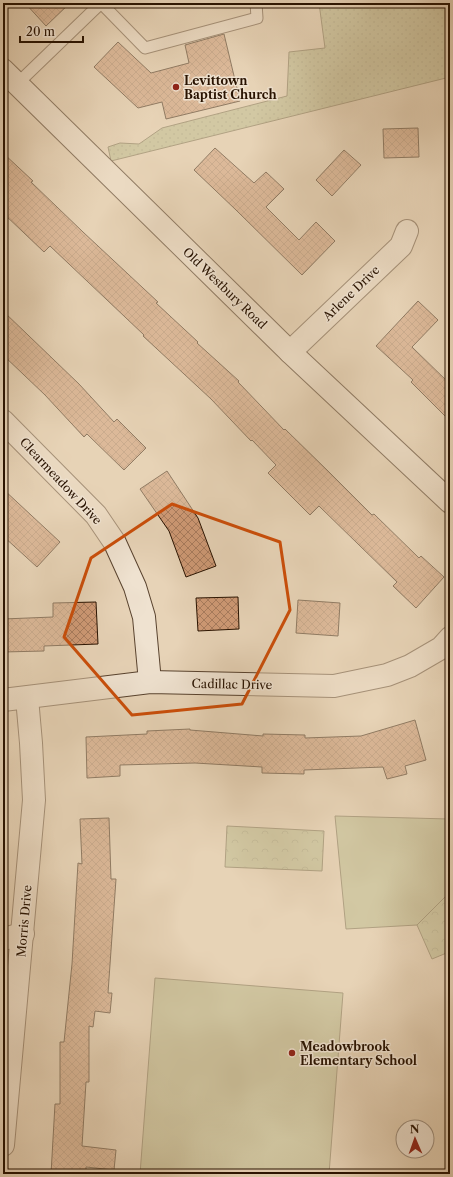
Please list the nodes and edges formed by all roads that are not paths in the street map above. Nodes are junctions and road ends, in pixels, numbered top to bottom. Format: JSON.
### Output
{"nodes":[{"id":1,"x":102,"y":3,"type":"edge"},
{"id":2,"x":256,"y":3,"type":"edge"},
{"id":3,"x":10,"y":77,"type":"edge"},
{"id":4,"x":407,"y":231,"type":"dead end"},
{"id":5,"x":290,"y":352,"type":"junction"},
{"id":6,"x":3,"y":421,"type":"edge"},
{"id":7,"x":450,"y":502,"type":"edge"},
{"id":8,"x":450,"y":638,"type":"edge"},
{"id":9,"x":150,"y":682,"type":"junction"},
{"id":10,"x":27,"y":698,"type":"junction"},
{"id":11,"x":3,"y":700,"type":"edge"},
{"id":12,"x":13,"y":937,"type":"edge"},
{"id":13,"x":3,"y":1145,"type":"edge"}],
"edges":[{"from":1,"to":2,"type":"lane"},
{"from":1,"to":3,"type":"lane"},
{"from":3,"to":5,"type":"street","name":"Old Westbury Road"},
{"from":4,"to":5,"type":"street","name":"Arlene Drive"},
{"from":5,"to":7,"type":"street","name":"Old Westbury Road"},
{"from":6,"to":9,"type":"street","name":"Clearmeadow Drive"},
{"from":8,"to":9,"type":"street","name":"Cadillac Drive"},
{"from":9,"to":10,"type":"street","name":"Cadillac Drive"},
{"from":10,"to":11,"type":"street","name":"Cadillac Drive"},
{"from":10,"to":12,"type":"street","name":"Morris Drive"},
{"from":12,"to":13,"type":"street","name":"Morris Drive"}]}
